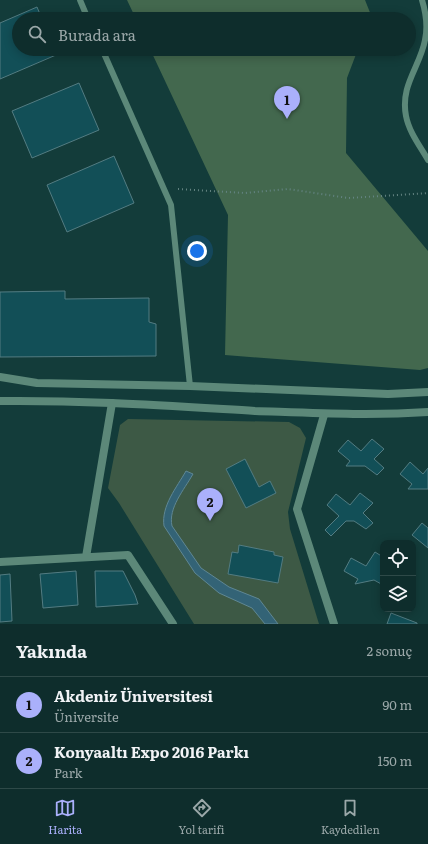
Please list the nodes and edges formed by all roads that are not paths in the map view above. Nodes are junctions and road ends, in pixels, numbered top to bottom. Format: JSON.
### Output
{"nodes":[{"id":1,"x":80,"y":0,"type":"edge"},
{"id":2,"x":422,"y":0,"type":"edge"},
{"id":3,"x":85,"y":12,"type":"edge"},
{"id":4,"x":105,"y":56,"type":"edge"},
{"id":5,"x":428,"y":160,"type":"edge"},
{"id":6,"x":0,"y":377,"type":"edge"},
{"id":7,"x":190,"y":386,"type":"junction"},
{"id":8,"x":428,"y":392,"type":"edge"},
{"id":9,"x":0,"y":401,"type":"edge"},
{"id":10,"x":112,"y":403,"type":"junction"},
{"id":11,"x":428,"y":412,"type":"edge"},
{"id":12,"x":324,"y":414,"type":"junction"},
{"id":13,"x":86,"y":558,"type":"junction"},
{"id":14,"x":0,"y":562,"type":"edge"},
{"id":15,"x":173,"y":624,"type":"edge"},
{"id":16,"x":334,"y":624,"type":"edge"}],
"edges":[{"from":1,"to":3,"type":"lane"},
{"from":2,"to":5,"type":"lane"},
{"from":4,"to":7,"type":"lane"},
{"from":6,"to":7,"type":"street"},
{"from":7,"to":8,"type":"street"},
{"from":9,"to":10,"type":"street"},
{"from":10,"to":12,"type":"street"},
{"from":10,"to":13,"type":"street"},
{"from":11,"to":12,"type":"street"},
{"from":12,"to":16,"type":"street"},
{"from":13,"to":14,"type":"street"},
{"from":13,"to":15,"type":"street"}]}
